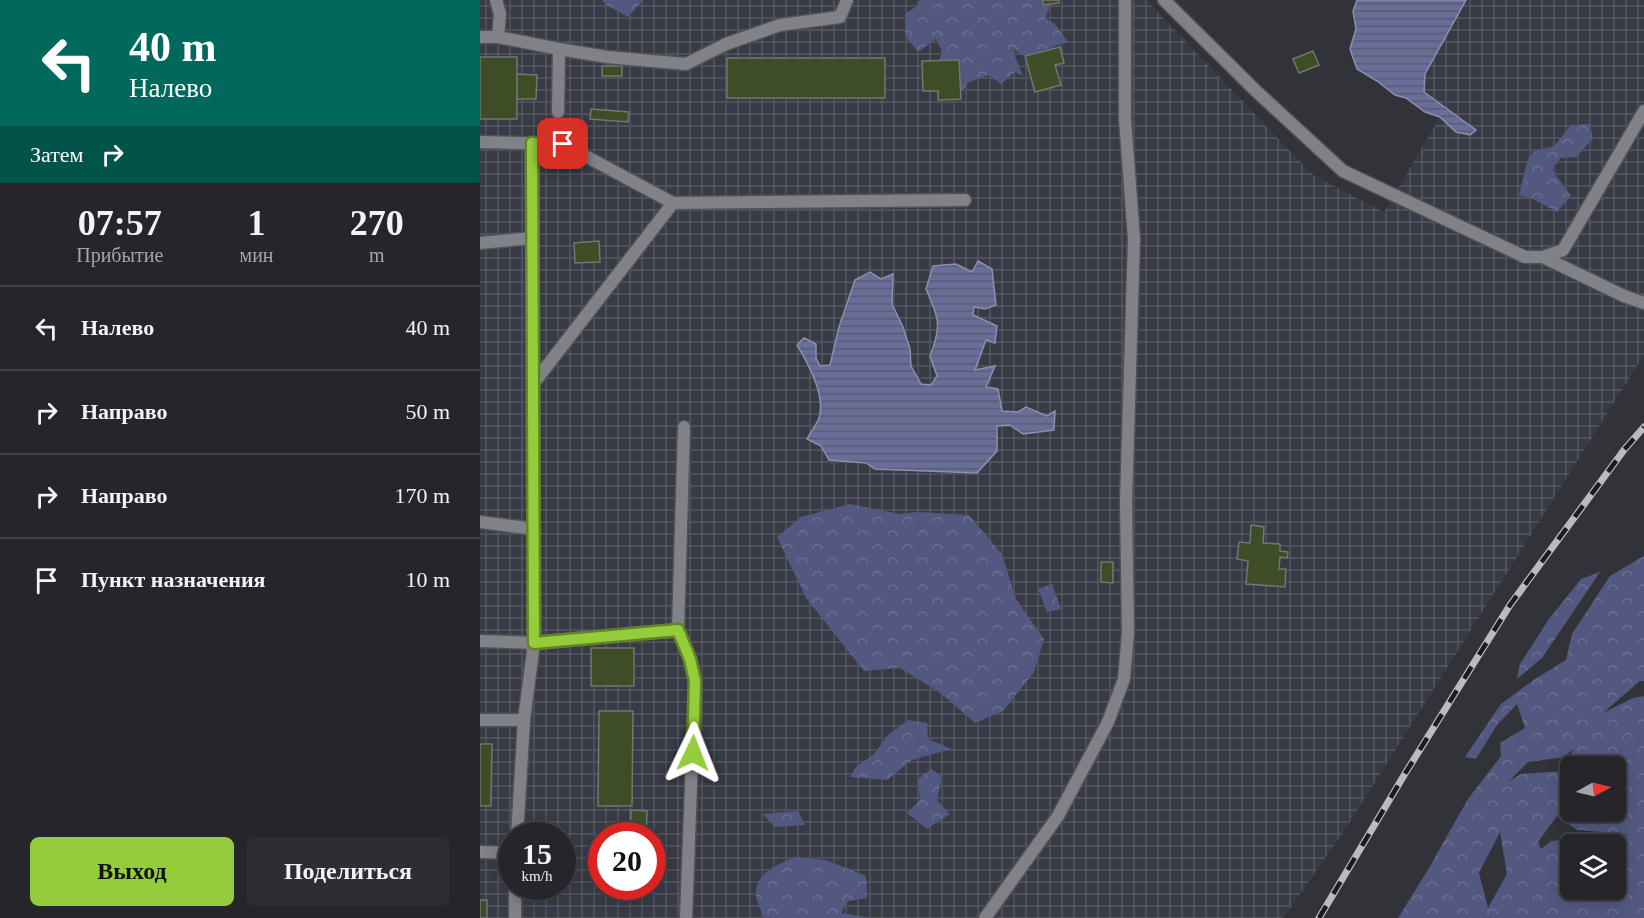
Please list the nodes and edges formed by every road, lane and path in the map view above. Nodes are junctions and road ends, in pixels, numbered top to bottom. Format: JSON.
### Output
{"nodes":[{"id":1,"x":496,"y":0,"type":"edge"},
{"id":2,"x":847,"y":0,"type":"edge"},
{"id":3,"x":1125,"y":0,"type":"edge"},
{"id":4,"x":1164,"y":0,"type":"edge"},
{"id":5,"x":480,"y":37,"type":"edge"},
{"id":6,"x":498,"y":38,"type":"junction"},
{"id":7,"x":559,"y":49,"type":"junction"},
{"id":8,"x":1644,"y":111,"type":"edge"},
{"id":9,"x":558,"y":112,"type":"dead end"},
{"id":10,"x":480,"y":142,"type":"edge"},
{"id":11,"x":532,"y":143,"type":"junction"},
{"id":12,"x":965,"y":200,"type":"dead end"},
{"id":13,"x":673,"y":203,"type":"junction"},
{"id":14,"x":532,"y":238,"type":"junction"},
{"id":15,"x":480,"y":243,"type":"edge"},
{"id":16,"x":1544,"y":257,"type":"junction"},
{"id":17,"x":1644,"y":303,"type":"edge"},
{"id":18,"x":533,"y":384,"type":"junction"},
{"id":19,"x":684,"y":427,"type":"dead end"},
{"id":20,"x":480,"y":522,"type":"edge"},
{"id":21,"x":534,"y":530,"type":"junction"},
{"id":22,"x":678,"y":630,"type":"junction"},
{"id":23,"x":480,"y":640,"type":"edge"},
{"id":24,"x":534,"y":643,"type":"junction"},
{"id":25,"x":480,"y":720,"type":"edge"},
{"id":26,"x":524,"y":720,"type":"junction"},
{"id":27,"x":518,"y":822,"type":"edge"},
{"id":28,"x":480,"y":852,"type":"edge"},
{"id":29,"x":498,"y":853,"type":"edge"},
{"id":30,"x":515,"y":900,"type":"edge"},
{"id":31,"x":515,"y":918,"type":"edge"},
{"id":32,"x":686,"y":918,"type":"edge"},
{"id":33,"x":984,"y":918,"type":"edge"}],
"edges":[{"from":1,"to":6,"type":"lane"},
{"from":2,"to":7,"type":"lane"},
{"from":3,"to":33,"type":"lane"},
{"from":4,"to":16,"type":"lane"},
{"from":5,"to":6,"type":"lane"},
{"from":6,"to":7,"type":"lane"},
{"from":7,"to":9,"type":"lane"},
{"from":8,"to":16,"type":"lane"},
{"from":10,"to":11,"type":"lane"},
{"from":11,"to":13,"type":"lane"},
{"from":11,"to":14,"type":"lane"},
{"from":12,"to":13,"type":"lane"},
{"from":13,"to":18,"type":"lane"},
{"from":14,"to":15,"type":"lane"},
{"from":14,"to":18,"type":"lane"},
{"from":16,"to":17,"type":"lane"},
{"from":18,"to":21,"type":"lane"},
{"from":19,"to":22,"type":"lane"},
{"from":20,"to":21,"type":"lane"},
{"from":21,"to":24,"type":"lane"},
{"from":22,"to":24,"type":"lane"},
{"from":22,"to":32,"type":"lane"},
{"from":23,"to":24,"type":"lane"},
{"from":24,"to":26,"type":"lane"},
{"from":25,"to":26,"type":"lane"},
{"from":26,"to":27,"type":"lane"},
{"from":28,"to":29,"type":"lane"},
{"from":30,"to":31,"type":"lane"}]}
